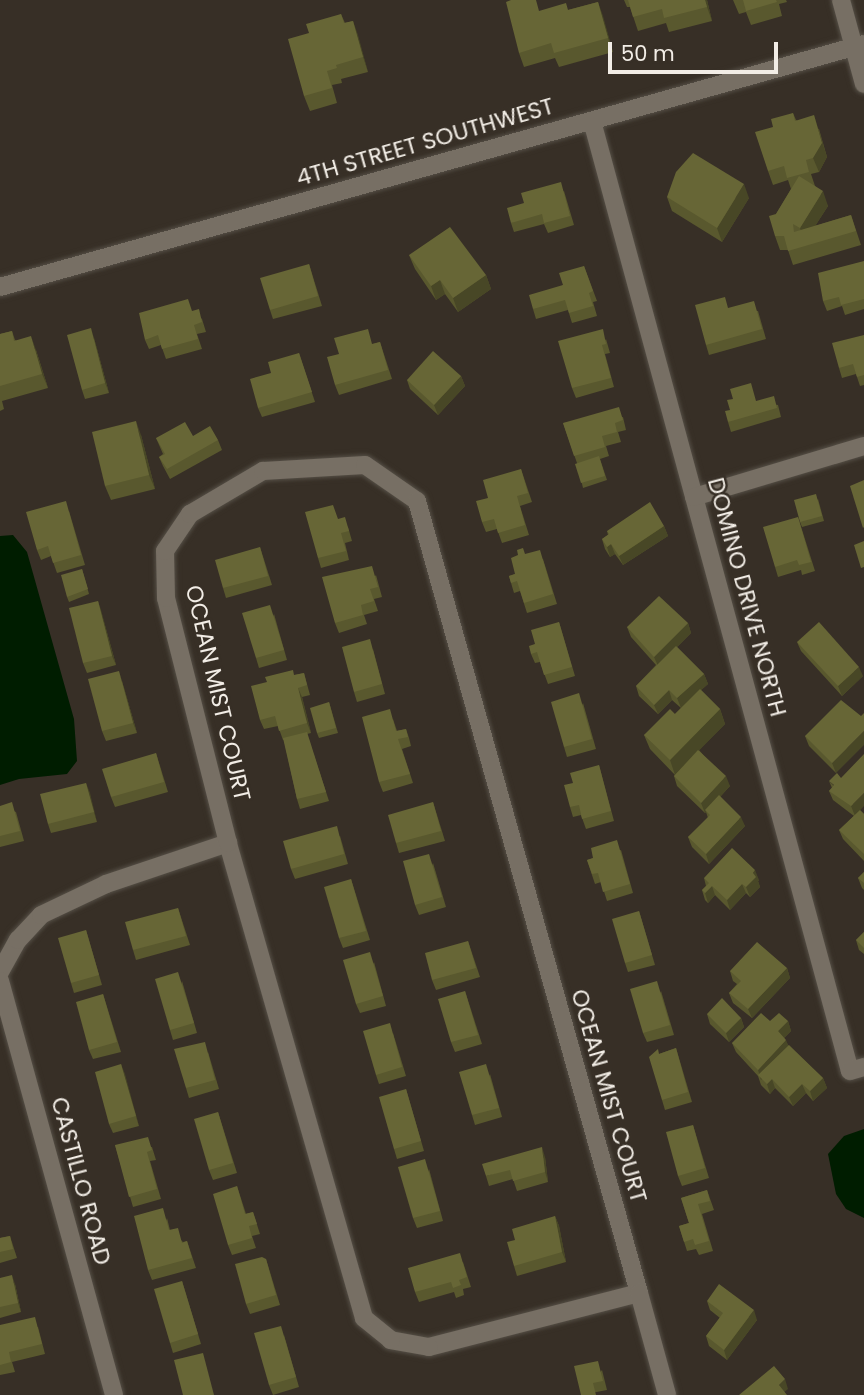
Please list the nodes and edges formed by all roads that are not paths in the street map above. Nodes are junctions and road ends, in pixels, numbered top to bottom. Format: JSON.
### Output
{"nodes":[{"id":1,"x":841,"y":0,"type":"edge"},
{"id":2,"x":859,"y":46,"type":"edge"},
{"id":3,"x":864,"y":84,"type":"edge"},
{"id":4,"x":592,"y":121,"type":"junction"},
{"id":5,"x":0,"y":288,"type":"edge"},
{"id":6,"x":864,"y":446,"type":"edge"},
{"id":7,"x":694,"y":496,"type":"junction"},
{"id":8,"x":228,"y":844,"type":"junction"},
{"id":9,"x":0,"y":972,"type":"edge"},
{"id":10,"x":0,"y":981,"type":"edge"},
{"id":11,"x":864,"y":1067,"type":"edge"},
{"id":12,"x":639,"y":1293,"type":"junction"},
{"id":13,"x":114,"y":1395,"type":"edge"},
{"id":14,"x":667,"y":1395,"type":"edge"}],
"edges":[{"from":1,"to":2,"type":"street"},
{"from":2,"to":3,"type":"street"},
{"from":2,"to":4,"type":"street","name":"4TH STREET SOUTHWEST"},
{"from":4,"to":5,"type":"street","name":"4TH STREET SOUTHWEST"},
{"from":4,"to":7,"type":"street","name":"DOMINO DRIVE NORTH"},
{"from":6,"to":7,"type":"street"},
{"from":7,"to":11,"type":"street","name":"DOMINO DRIVE NORTH"},
{"from":8,"to":9,"type":"street"},
{"from":8,"to":12,"type":"street","name":"OCEAN MIST COURT"},
{"from":8,"to":12,"type":"street","name":"OCEAN MIST COURT"},
{"from":10,"to":13,"type":"street","name":"CASTILLO ROAD"},
{"from":12,"to":14,"type":"street","name":"OCEAN MIST COURT"}]}
